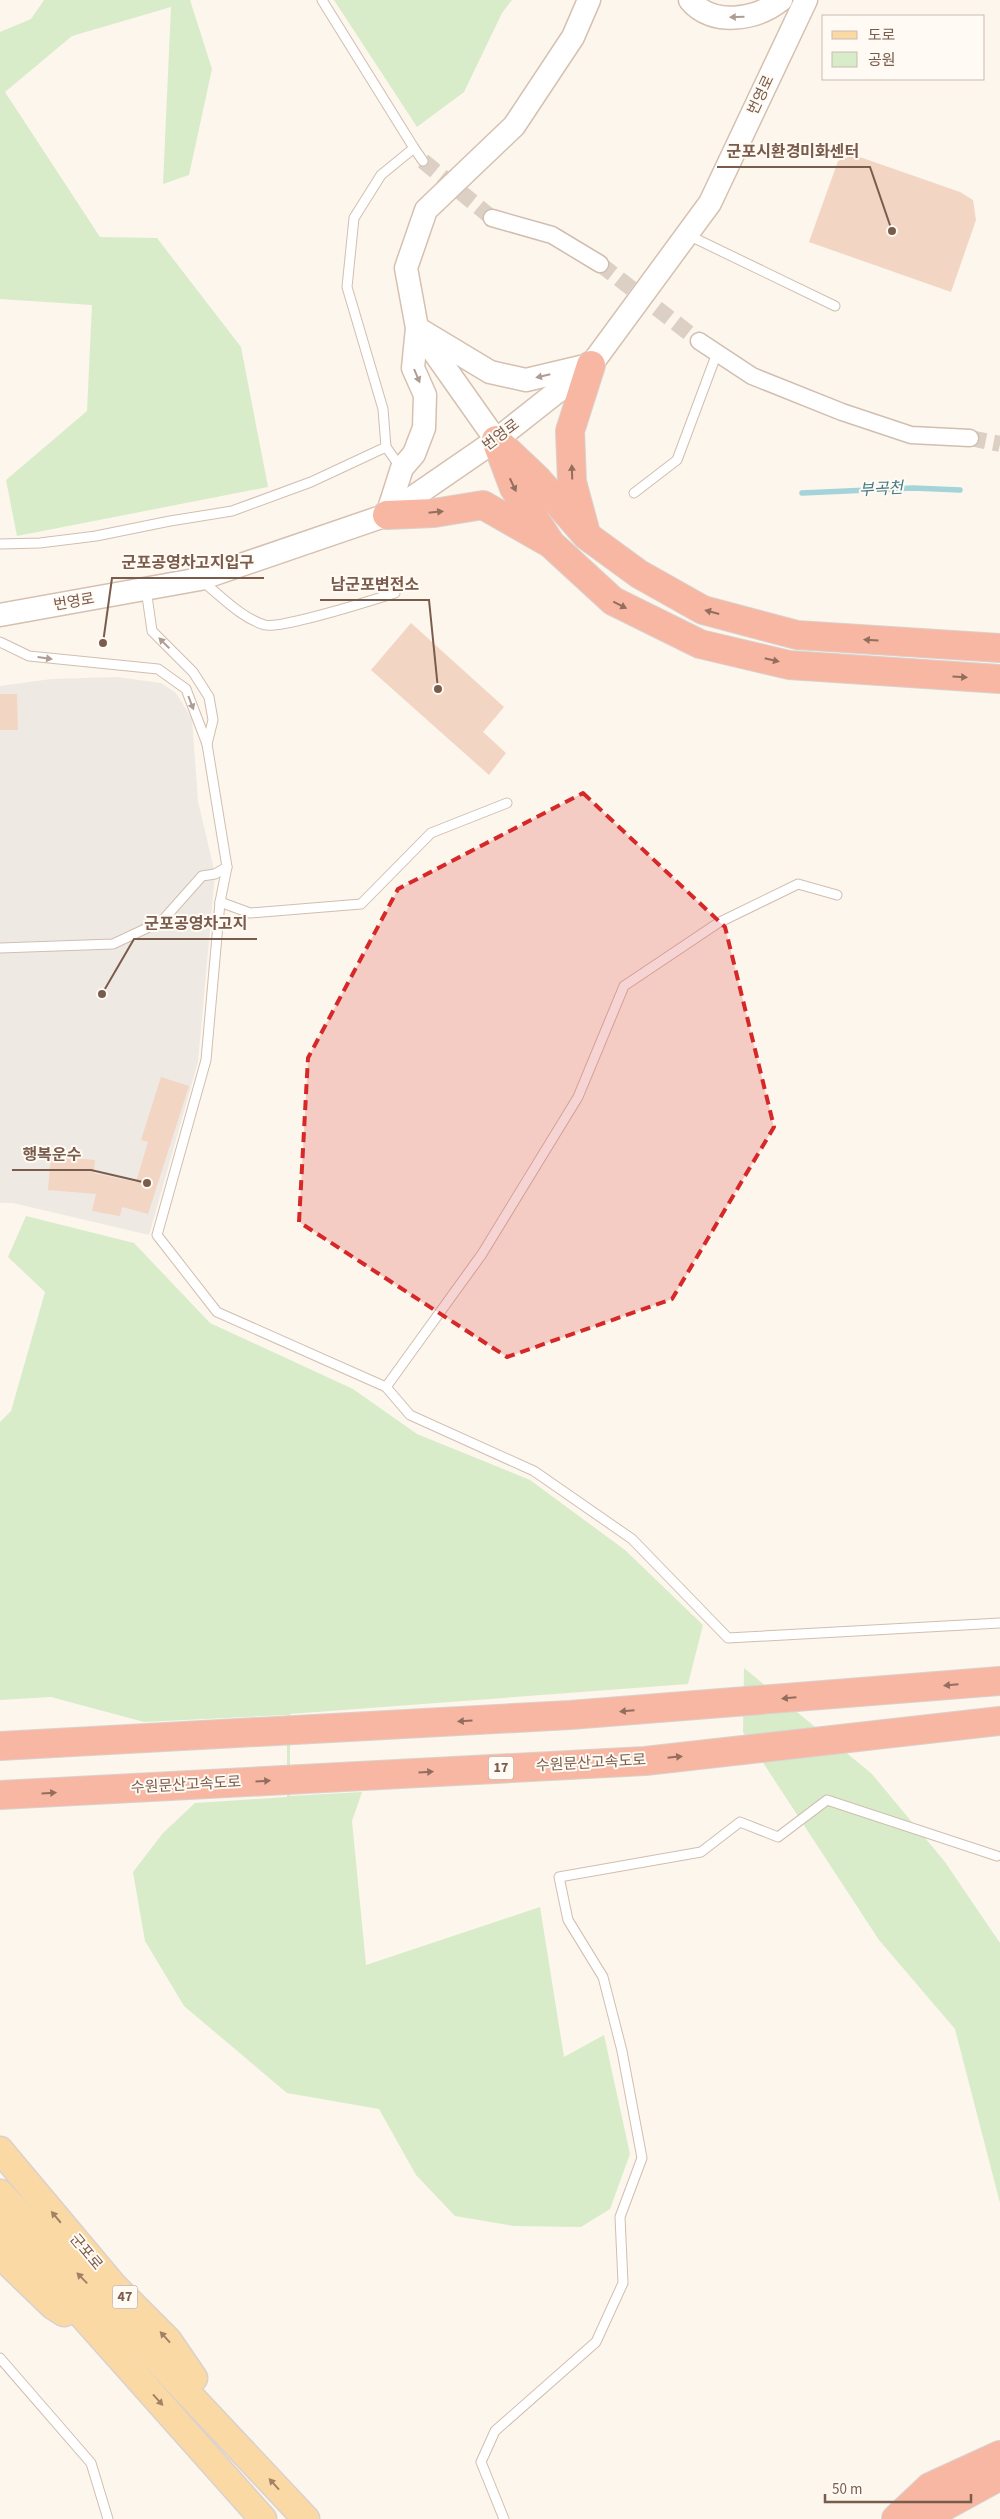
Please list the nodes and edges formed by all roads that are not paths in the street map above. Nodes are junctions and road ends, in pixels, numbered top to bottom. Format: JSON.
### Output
{"nodes":[{"id":1,"x":322,"y":0,"type":"edge"},
{"id":2,"x":589,"y":0,"type":"edge"},
{"id":3,"x":690,"y":0,"type":"edge"},
{"id":4,"x":781,"y":0,"type":"edge"},
{"id":5,"x":806,"y":0,"type":"edge"},
{"id":6,"x":414,"y":148,"type":"junction"},
{"id":7,"x":423,"y":161,"type":"tunnel mouth"},
{"id":8,"x":492,"y":218,"type":"tunnel mouth"},
{"id":9,"x":686,"y":234,"type":"junction"},
{"id":10,"x":600,"y":264,"type":"tunnel mouth"},
{"id":11,"x":835,"y":306,"type":"dead end"},
{"id":12,"x":417,"y":328,"type":"junction"},
{"id":13,"x":699,"y":341,"type":"tunnel mouth"},
{"id":14,"x":718,"y":353,"type":"junction"},
{"id":15,"x":591,"y":365,"type":"junction"},
{"id":16,"x":970,"y":438,"type":"tunnel mouth"},
{"id":17,"x":496,"y":440,"type":"junction"},
{"id":18,"x":386,"y":447,"type":"junction"},
{"id":19,"x":402,"y":468,"type":"junction"},
{"id":20,"x":634,"y":493,"type":"dead end"},
{"id":21,"x":387,"y":515,"type":"junction"},
{"id":22,"x":587,"y":536,"type":"junction"},
{"id":23,"x":0,"y":544,"type":"edge"},
{"id":24,"x":551,"y":544,"type":"junction"},
{"id":25,"x":200,"y":580,"type":"junction"},
{"id":26,"x":146,"y":589,"type":"junction"},
{"id":27,"x":395,"y":594,"type":"dead end"},
{"id":28,"x":0,"y":615,"type":"edge"},
{"id":29,"x":0,"y":642,"type":"edge"},
{"id":30,"x":1000,"y":648,"type":"edge"},
{"id":31,"x":1000,"y":679,"type":"edge"},
{"id":32,"x":207,"y":744,"type":"junction"},
{"id":33,"x":507,"y":802,"type":"dead end"},
{"id":34,"x":227,"y":867,"type":"junction"},
{"id":35,"x":836,"y":895,"type":"dead end"},
{"id":36,"x":220,"y":902,"type":"junction"},
{"id":37,"x":0,"y":948,"type":"edge"},
{"id":38,"x":386,"y":1387,"type":"junction"},
{"id":39,"x":1000,"y":1623,"type":"edge"},
{"id":40,"x":1000,"y":1681,"type":"edge"},
{"id":41,"x":997,"y":1722,"type":"edge"},
{"id":42,"x":0,"y":1746,"type":"edge"},
{"id":43,"x":0,"y":1795,"type":"edge"},
{"id":44,"x":997,"y":1856,"type":"dead end"},
{"id":45,"x":0,"y":2150,"type":"edge"},
{"id":46,"x":0,"y":2193,"type":"edge"},
{"id":47,"x":0,"y":2224,"type":"edge"},
{"id":48,"x":0,"y":2255,"type":"edge"},
{"id":49,"x":103,"y":2337,"type":"junction"},
{"id":50,"x":0,"y":2358,"type":"edge"},
{"id":51,"x":242,"y":2449,"type":"junction"},
{"id":52,"x":1000,"y":2455,"type":"edge"},
{"id":53,"x":1000,"y":2476,"type":"edge"},
{"id":54,"x":108,"y":2519,"type":"edge"},
{"id":55,"x":263,"y":2519,"type":"edge"},
{"id":56,"x":306,"y":2519,"type":"edge"},
{"id":57,"x":504,"y":2519,"type":"edge"},
{"id":58,"x":896,"y":2519,"type":"edge"},
{"id":59,"x":930,"y":2519,"type":"edge"}],
"edges":[{"from":1,"to":6,"type":"lane"},
{"from":2,"to":12,"type":"street"},
{"from":4,"to":3,"type":"street","one_way":true},
{"from":5,"to":9,"type":"street","name":"번영로"},
{"from":6,"to":7,"type":"lane"},
{"from":6,"to":18,"type":"lane"},
{"from":8,"to":10,"type":"street"},
{"from":9,"to":11,"type":"lane"},
{"from":9,"to":15,"type":"street","name":"번영로"},
{"from":15,"to":12,"type":"street","one_way":true},
{"from":12,"to":17,"type":"street"},
{"from":12,"to":19,"type":"street","one_way":true},
{"from":13,"to":14,"type":"street"},
{"from":14,"to":16,"type":"street"},
{"from":14,"to":20,"type":"lane"},
{"from":15,"to":17,"type":"street","name":"번영로"},
{"from":22,"to":15,"type":"highway","one_way":true},
{"from":17,"to":21,"type":"street","name":"번영로"},
{"from":17,"to":22,"type":"highway"},
{"from":17,"to":24,"type":"highway","one_way":true},
{"from":18,"to":19,"type":"lane"},
{"from":18,"to":23,"type":"lane"},
{"from":19,"to":21,"type":"street"},
{"from":21,"to":24,"type":"highway","one_way":true},
{"from":21,"to":25,"type":"street","name":"번영로"},
{"from":30,"to":22,"type":"highway","one_way":true},
{"from":24,"to":31,"type":"highway","one_way":true},
{"from":25,"to":26,"type":"street","name":"번영로"},
{"from":25,"to":27,"type":"lane"},
{"from":26,"to":28,"type":"street","name":"번영로"},
{"from":32,"to":26,"type":"lane","one_way":true},
{"from":29,"to":32,"type":"lane","one_way":true},
{"from":32,"to":34,"type":"lane"},
{"from":33,"to":36,"type":"lane"},
{"from":34,"to":36,"type":"lane"},
{"from":34,"to":37,"type":"lane"},
{"from":35,"to":38,"type":"lane"},
{"from":36,"to":38,"type":"lane"},
{"from":38,"to":39,"type":"lane"},
{"from":40,"to":42,"type":"highway","one_way":true},
{"from":43,"to":41,"type":"highway","name":"수원문산고속도로","number":"17","one_way":true},
{"from":44,"to":57,"type":"lane"},
{"from":51,"to":45,"type":"main road","name":"군포로","number":"47","one_way":true},
{"from":51,"to":46,"type":"main road","name":"군포로","number":"47","one_way":true},
{"from":47,"to":49,"type":"main road"},
{"from":48,"to":49,"type":"main road"},
{"from":49,"to":55,"type":"main road","one_way":true},
{"from":50,"to":54,"type":"lane"},
{"from":56,"to":51,"type":"main road","name":"군포로","number":"47","one_way":true},
{"from":52,"to":58,"type":"highway"},
{"from":53,"to":59,"type":"highway"}]}
